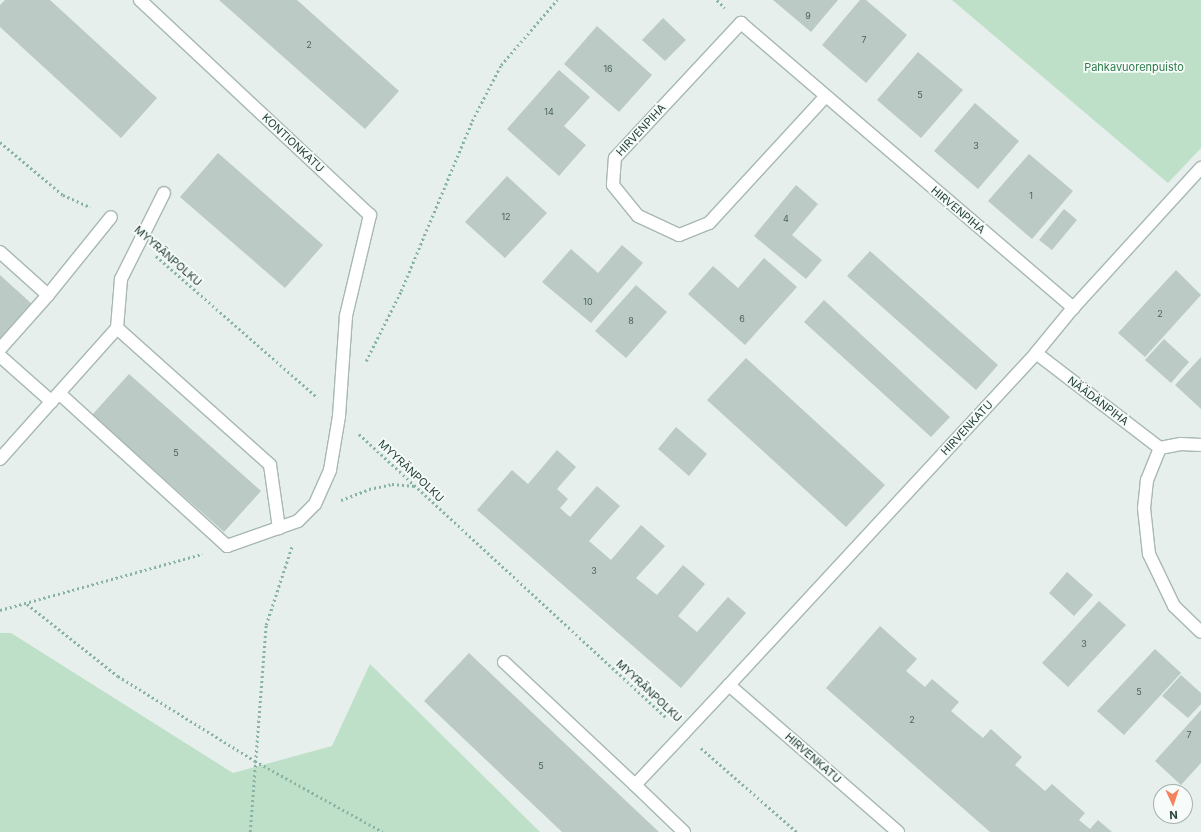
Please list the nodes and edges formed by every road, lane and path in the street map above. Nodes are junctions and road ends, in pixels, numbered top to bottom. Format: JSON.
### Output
{"nodes":[{"id":1,"x":140,"y":0,"type":"edge"},
{"id":2,"x":557,"y":0,"type":"edge"},
{"id":3,"x":825,"y":97,"type":"junction"},
{"id":4,"x":0,"y":142,"type":"edge"},
{"id":5,"x":1201,"y":168,"type":"edge"},
{"id":6,"x":164,"y":193,"type":"dead end"},
{"id":7,"x":111,"y":217,"type":"joint"},
{"id":8,"x":139,"y":241,"type":"junction"},
{"id":9,"x":0,"y":252,"type":"edge"},
{"id":10,"x":48,"y":295,"type":"junction"},
{"id":11,"x":1073,"y":308,"type":"junction"},
{"id":12,"x":117,"y":328,"type":"junction"},
{"id":13,"x":0,"y":349,"type":"edge"},
{"id":14,"x":1036,"y":353,"type":"junction"},
{"id":15,"x":0,"y":356,"type":"edge"},
{"id":16,"x":363,"y":367,"type":"dead end"},
{"id":17,"x":56,"y":398,"type":"junction"},
{"id":18,"x":339,"y":416,"type":"junction"},
{"id":19,"x":1201,"y":445,"type":"edge"},
{"id":20,"x":1160,"y":448,"type":"junction"},
{"id":21,"x":0,"y":459,"type":"edge"},
{"id":22,"x":415,"y":486,"type":"junction"},
{"id":23,"x":338,"y":501,"type":"dead end"},
{"id":24,"x":298,"y":521,"type":"junction"},
{"id":25,"x":279,"y":528,"type":"junction"},
{"id":26,"x":227,"y":546,"type":"junction"},
{"id":27,"x":27,"y":604,"type":"junction"},
{"id":28,"x":0,"y":610,"type":"edge"},
{"id":29,"x":1201,"y":632,"type":"edge"},
{"id":30,"x":504,"y":662,"type":"dead end"},
{"id":31,"x":729,"y":685,"type":"junction"},
{"id":32,"x":684,"y":733,"type":"junction"},
{"id":33,"x":256,"y":761,"type":"junction"},
{"id":34,"x":635,"y":785,"type":"junction"},
{"id":35,"x":250,"y":832,"type":"edge"},
{"id":36,"x":383,"y":832,"type":"edge"},
{"id":37,"x":684,"y":832,"type":"edge"},
{"id":38,"x":797,"y":832,"type":"edge"},
{"id":39,"x":898,"y":832,"type":"edge"}],
"edges":[{"from":1,"to":18,"type":"street","name":"KONTIONKATU"},
{"from":2,"to":16,"type":"path"},
{"from":3,"to":3,"type":"street","name":"HIRVENPIHA"},
{"from":3,"to":11,"type":"street","name":"HIRVENPIHA"},
{"from":4,"to":7,"type":"path"},
{"from":5,"to":11,"type":"street","name":"HIRVENKATU"},
{"from":6,"to":8,"type":"street"},
{"from":7,"to":10,"type":"street"},
{"from":8,"to":12,"type":"street"},
{"from":8,"to":18,"type":"path","name":"MYYRÄNPOLKU"},
{"from":9,"to":10,"type":"street"},
{"from":10,"to":13,"type":"street"},
{"from":11,"to":14,"type":"street","name":"HIRVENKATU"},
{"from":12,"to":17,"type":"street"},
{"from":12,"to":25,"type":"street"},
{"from":14,"to":20,"type":"street","name":"NÄÄDÄNPIHA"},
{"from":14,"to":31,"type":"street","name":"HIRVENKATU"},
{"from":15,"to":17,"type":"street"},
{"from":17,"to":21,"type":"street"},
{"from":17,"to":26,"type":"street"},
{"from":18,"to":22,"type":"path","name":"MYYRÄNPOLKU"},
{"from":18,"to":24,"type":"street"},
{"from":19,"to":20,"type":"street"},
{"from":20,"to":29,"type":"street"},
{"from":22,"to":23,"type":"path"},
{"from":22,"to":32,"type":"path","name":"MYYRÄNPOLKU"},
{"from":24,"to":25,"type":"street"},
{"from":24,"to":33,"type":"path"},
{"from":25,"to":26,"type":"street"},
{"from":26,"to":27,"type":"path"},
{"from":27,"to":28,"type":"path"},
{"from":27,"to":33,"type":"path"},
{"from":30,"to":34,"type":"street"},
{"from":31,"to":32,"type":"street","name":"HIRVENKATU"},
{"from":31,"to":39,"type":"street","name":"HIRVENKATU"},
{"from":32,"to":34,"type":"street","name":"HIRVENKATU"},
{"from":32,"to":38,"type":"path","name":"MYYRÄNPOLKU"},
{"from":33,"to":35,"type":"path"},
{"from":33,"to":36,"type":"path"},
{"from":34,"to":37,"type":"street"}]}
